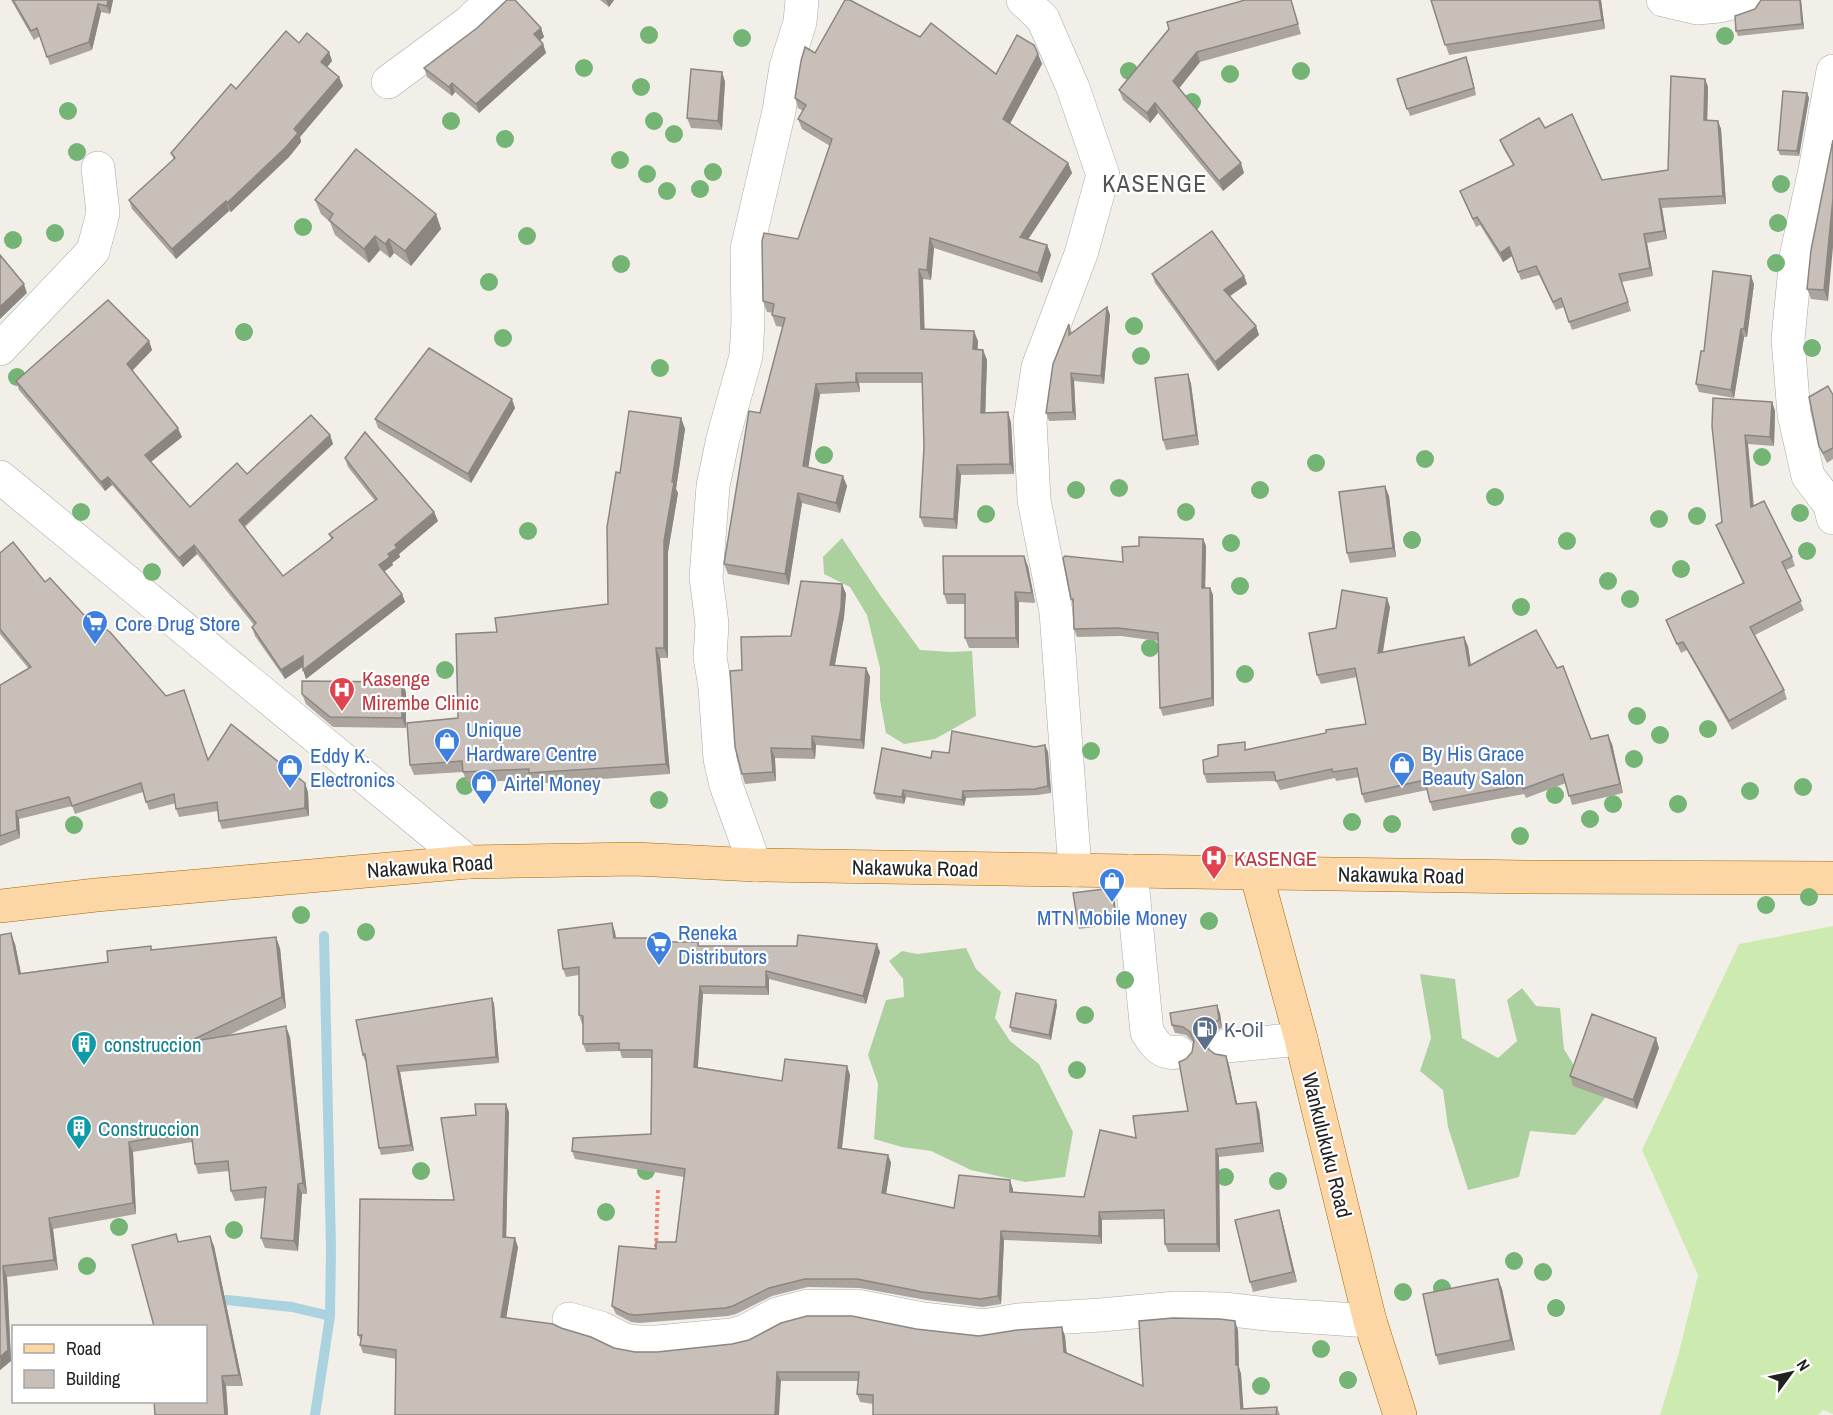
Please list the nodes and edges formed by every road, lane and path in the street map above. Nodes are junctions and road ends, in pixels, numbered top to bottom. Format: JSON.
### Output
{"nodes":[{"id":1,"x":492,"y":0,"type":"edge"},
{"id":2,"x":1023,"y":0,"type":"edge"},
{"id":3,"x":1663,"y":0,"type":"edge"},
{"id":4,"x":1745,"y":0,"type":"edge"},
{"id":5,"x":807,"y":8,"type":"edge"},
{"id":6,"x":1833,"y":71,"type":"edge"},
{"id":7,"x":388,"y":82,"type":"dead end"},
{"id":8,"x":98,"y":168,"type":"dead end"},
{"id":9,"x":0,"y":349,"type":"edge"},
{"id":10,"x":0,"y":477,"type":"edge"},
{"id":11,"x":1832,"y":509,"type":"edge"},
{"id":12,"x":468,"y":862,"type":"junction"},
{"id":13,"x":755,"y":865,"type":"junction"},
{"id":14,"x":1075,"y":870,"type":"junction"},
{"id":15,"x":1131,"y":872,"type":"junction"},
{"id":16,"x":1256,"y":873,"type":"junction"},
{"id":17,"x":1833,"y":878,"type":"edge"},
{"id":18,"x":0,"y":906,"type":"edge"},
{"id":19,"x":1301,"y":1039,"type":"junction"},
{"id":20,"x":1226,"y":1046,"type":"dead end"},
{"id":21,"x":1178,"y":1052,"type":"dead end"},
{"id":22,"x":658,"y":1188,"type":"dead end"},
{"id":23,"x":656,"y":1252,"type":"edge"},
{"id":24,"x":568,"y":1319,"type":"dead end"},
{"id":25,"x":1370,"y":1321,"type":"junction"},
{"id":26,"x":1400,"y":1415,"type":"edge"}],
"edges":[{"from":1,"to":7,"type":"street"},
{"from":2,"to":14,"type":"street"},
{"from":3,"to":4,"type":"street"},
{"from":5,"to":13,"type":"street"},
{"from":6,"to":11,"type":"street"},
{"from":8,"to":9,"type":"street"},
{"from":10,"to":12,"type":"street"},
{"from":12,"to":13,"type":"main road","name":"Nakawuka Road"},
{"from":12,"to":18,"type":"main road","name":"Nakawuka Road"},
{"from":13,"to":14,"type":"main road","name":"Nakawuka Road"},
{"from":14,"to":15,"type":"main road","name":"Nakawuka Road"},
{"from":15,"to":16,"type":"main road","name":"Nakawuka Road"},
{"from":15,"to":21,"type":"street"},
{"from":16,"to":17,"type":"main road","name":"Nakawuka Road"},
{"from":16,"to":19,"type":"main road","name":"Wankulukuku Road"},
{"from":19,"to":20,"type":"street"},
{"from":19,"to":25,"type":"main road","name":"Wankulukuku Road"},
{"from":22,"to":23,"type":"path"},
{"from":24,"to":25,"type":"street"},
{"from":25,"to":26,"type":"main road","name":"Wankulukuku Road"}]}
